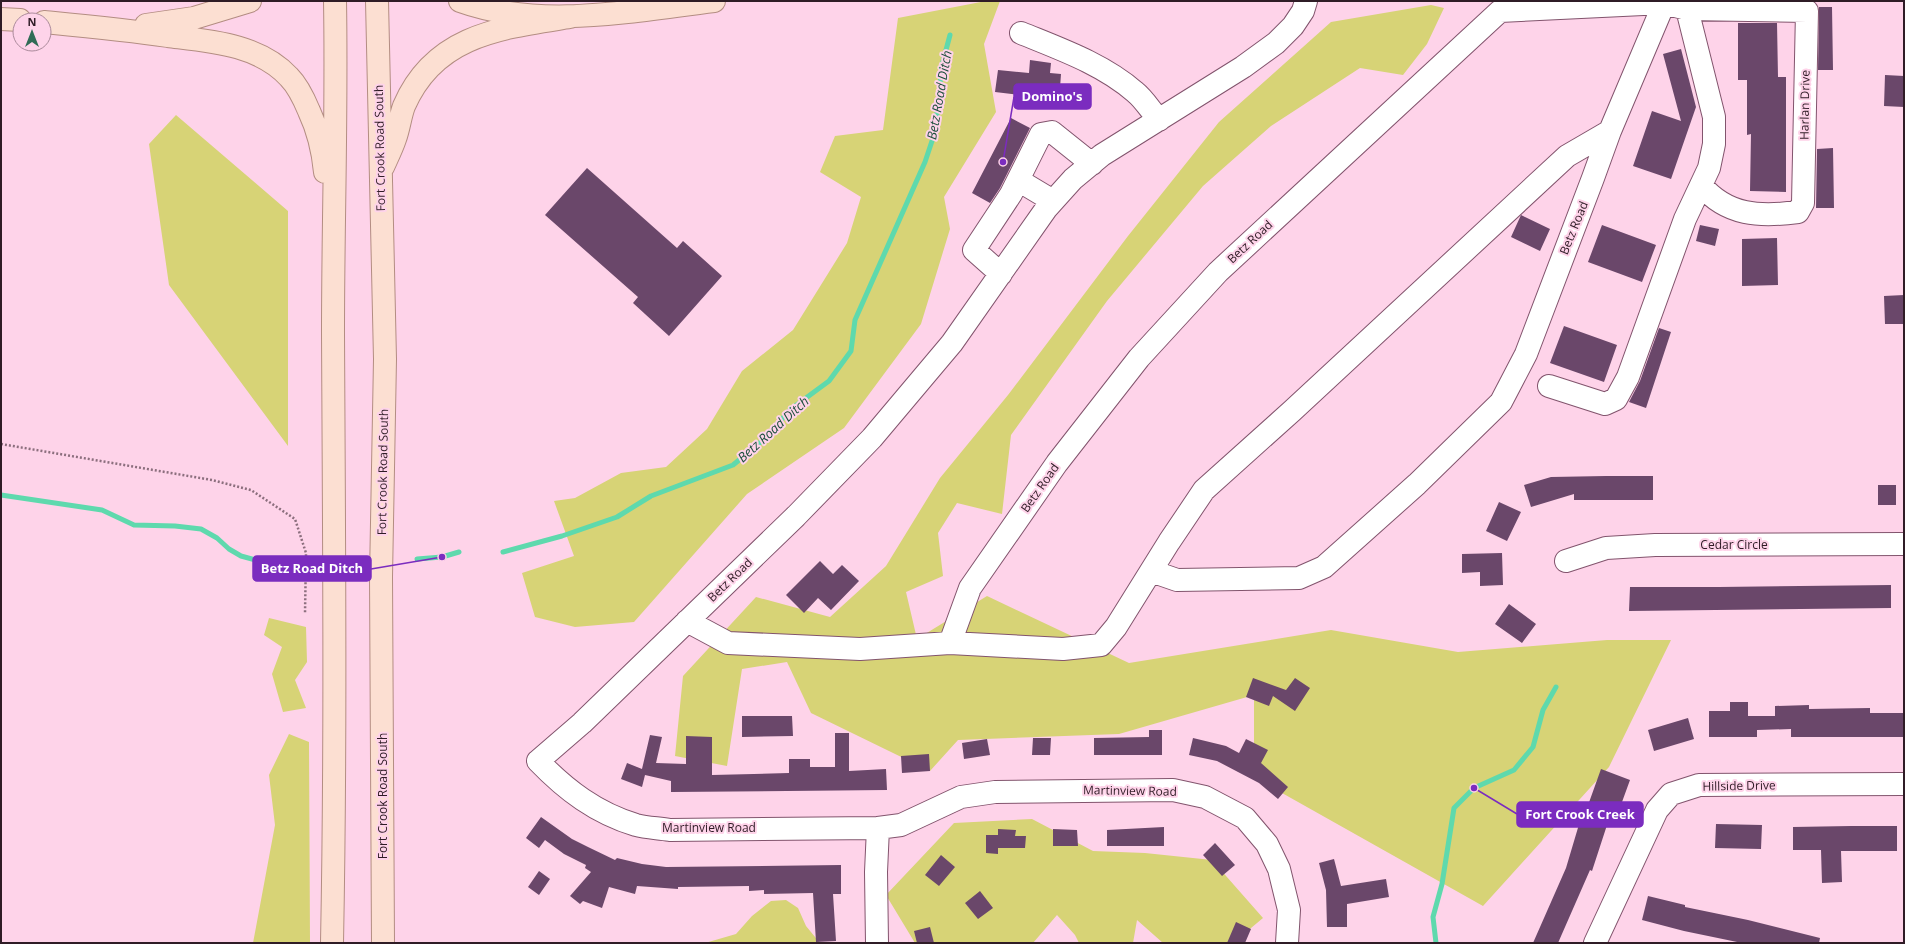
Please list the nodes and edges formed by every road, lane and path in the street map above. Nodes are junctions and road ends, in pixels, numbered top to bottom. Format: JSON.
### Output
{"nodes":[{"id":1,"x":250,"y":1,"type":"edge"},
{"id":2,"x":335,"y":1,"type":"edge"},
{"id":3,"x":342,"y":1,"type":"edge"},
{"id":4,"x":460,"y":1,"type":"edge"},
{"id":5,"x":714,"y":1,"type":"edge"},
{"id":6,"x":1306,"y":1,"type":"edge"},
{"id":7,"x":377,"y":2,"type":"edge"},
{"id":8,"x":1664,"y":2,"type":"edge"},
{"id":9,"x":1687,"y":9,"type":"junction"},
{"id":10,"x":570,"y":17,"type":"junction"},
{"id":11,"x":1,"y":19,"type":"edge"},
{"id":12,"x":12,"y":20,"type":"edge"},
{"id":13,"x":52,"y":23,"type":"edge"},
{"id":14,"x":109,"y":28,"type":"junction"},
{"id":15,"x":1022,"y":33,"type":"dead end"},
{"id":16,"x":336,"y":45,"type":"junction"},
{"id":17,"x":1159,"y":120,"type":"junction"},
{"id":18,"x":1610,"y":131,"type":"junction"},
{"id":19,"x":1092,"y":164,"type":"junction"},
{"id":20,"x":380,"y":175,"type":"junction"},
{"id":21,"x":1018,"y":180,"type":"junction"},
{"id":22,"x":1701,"y":185,"type":"junction"},
{"id":23,"x":1053,"y":201,"type":"junction"},
{"id":24,"x":1001,"y":274,"type":"junction"},
{"id":25,"x":333,"y":329,"type":"junction"},
{"id":26,"x":1549,"y":386,"type":"dead end"},
{"id":27,"x":1,"y":444,"type":"edge"},
{"id":28,"x":1904,"y":544,"type":"edge"},
{"id":29,"x":1566,"y":560,"type":"dead end"},
{"id":30,"x":1151,"y":571,"type":"junction"},
{"id":31,"x":305,"y":614,"type":"dead end"},
{"id":32,"x":687,"y":621,"type":"junction"},
{"id":33,"x":950,"y":644,"type":"junction"},
{"id":34,"x":538,"y":761,"type":"joint"},
{"id":35,"x":1904,"y":784,"type":"edge"},
{"id":36,"x":878,"y":828,"type":"junction"},
{"id":37,"x":333,"y":869,"type":"junction"},
{"id":38,"x":332,"y":943,"type":"edge"},
{"id":39,"x":340,"y":943,"type":"edge"},
{"id":40,"x":383,"y":943,"type":"edge"},
{"id":41,"x":877,"y":943,"type":"edge"},
{"id":42,"x":1287,"y":943,"type":"edge"},
{"id":43,"x":1595,"y":943,"type":"edge"}],
"edges":[{"from":1,"to":14,"type":"main road"},
{"from":2,"to":16,"type":"main road"},
{"from":3,"to":16,"type":"main road"},
{"from":4,"to":10,"type":"main road"},
{"from":5,"to":10,"type":"main road"},
{"from":6,"to":17,"type":"street","name":"Betz Road"},
{"from":7,"to":20,"type":"main road","name":"Fort Crook Road South"},
{"from":8,"to":9,"type":"street","name":"Harlan Drive"},
{"from":8,"to":18,"type":"street","name":"Betz Road"},
{"from":8,"to":33,"type":"street","name":"Betz Road"},
{"from":9,"to":22,"type":"street"},
{"from":9,"to":22,"type":"street","name":"Harlan Drive"},
{"from":10,"to":20,"type":"main road"},
{"from":11,"to":12,"type":"main road"},
{"from":13,"to":14,"type":"main road"},
{"from":14,"to":25,"type":"main road"},
{"from":15,"to":17,"type":"street"},
{"from":16,"to":25,"type":"main road"},
{"from":17,"to":19,"type":"street","name":"Betz Road"},
{"from":18,"to":30,"type":"street"},
{"from":18,"to":30,"type":"street","name":"Betz Road"},
{"from":19,"to":21,"type":"street"},
{"from":19,"to":23,"type":"street","name":"Betz Road"},
{"from":20,"to":40,"type":"main road","name":"Fort Crook Road South"},
{"from":21,"to":23,"type":"street"},
{"from":21,"to":24,"type":"street"},
{"from":22,"to":26,"type":"street"},
{"from":23,"to":24,"type":"street","name":"Betz Road"},
{"from":24,"to":32,"type":"street","name":"Betz Road"},
{"from":25,"to":37,"type":"main road"},
{"from":27,"to":31,"type":"path"},
{"from":28,"to":29,"type":"street","name":"Cedar Circle"},
{"from":30,"to":33,"type":"street"},
{"from":32,"to":33,"type":"street"},
{"from":32,"to":34,"type":"street","name":"Betz Road"},
{"from":34,"to":36,"type":"street","name":"Martinview Road"},
{"from":35,"to":43,"type":"street","name":"Hillside Drive"},
{"from":36,"to":41,"type":"street"},
{"from":36,"to":42,"type":"street","name":"Martinview Road"},
{"from":37,"to":38,"type":"main road"},
{"from":37,"to":39,"type":"main road"}]}
